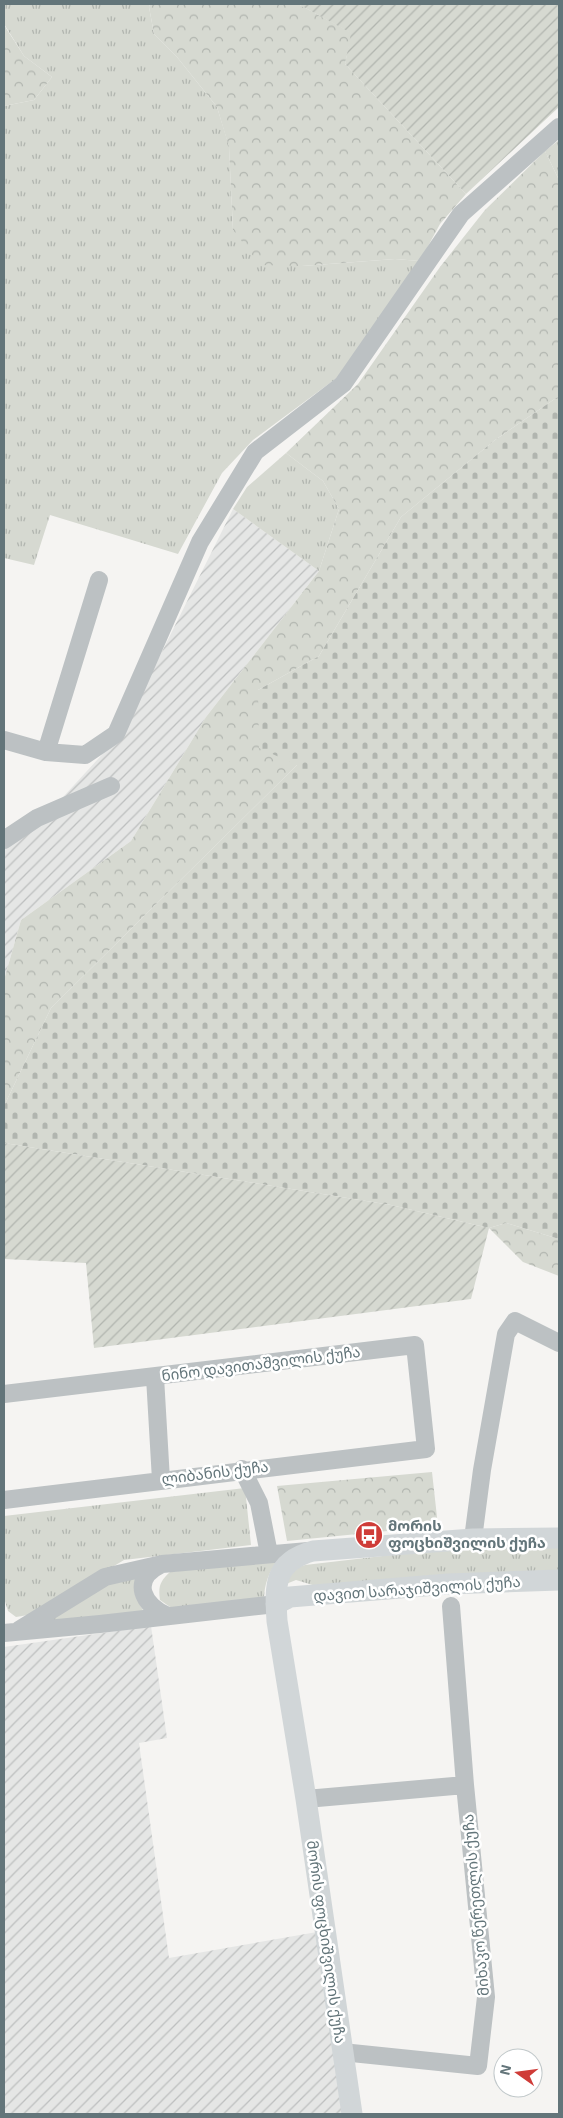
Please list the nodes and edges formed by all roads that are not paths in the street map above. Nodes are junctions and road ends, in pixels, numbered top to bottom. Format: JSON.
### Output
{"nodes":[{"id":1,"x":559,"y":127,"type":"edge"},
{"id":2,"x":99,"y":580,"type":"dead end"},
{"id":3,"x":4,"y":740,"type":"edge"},
{"id":4,"x":46,"y":752,"type":"junction"},
{"id":5,"x":111,"y":786,"type":"dead end"},
{"id":6,"x":4,"y":840,"type":"edge"},
{"id":7,"x":559,"y":1343,"type":"edge"},
{"id":8,"x":155,"y":1377,"type":"junction"},
{"id":9,"x":4,"y":1394,"type":"edge"},
{"id":10,"x":426,"y":1448,"type":"joint"},
{"id":11,"x":242,"y":1470,"type":"junction"},
{"id":12,"x":161,"y":1480,"type":"junction"},
{"id":13,"x":4,"y":1500,"type":"edge"},
{"id":14,"x":559,"y":1538,"type":"edge"},
{"id":15,"x":473,"y":1539,"type":"junction"},
{"id":16,"x":313,"y":1551,"type":"junction"},
{"id":17,"x":269,"y":1554,"type":"junction"},
{"id":18,"x":162,"y":1564,"type":"junction"},
{"id":19,"x":559,"y":1580,"type":"edge"},
{"id":20,"x":276,"y":1604,"type":"junction"},
{"id":21,"x":451,"y":1606,"type":"dead end"},
{"id":22,"x":168,"y":1616,"type":"junction"},
{"id":23,"x":11,"y":1631,"type":"edge"},
{"id":24,"x":465,"y":1785,"type":"junction"},
{"id":25,"x":306,"y":1800,"type":"junction"},
{"id":26,"x":342,"y":2052,"type":"junction"},
{"id":27,"x":352,"y":2114,"type":"edge"}],
"edges":[{"from":1,"to":4,"type":"street"},
{"from":2,"to":4,"type":"street"},
{"from":3,"to":4,"type":"street"},
{"from":5,"to":6,"type":"street"},
{"from":7,"to":15,"type":"street"},
{"from":8,"to":9,"type":"street","name":"ნინო დავითაშვილის ქუჩა"},
{"from":8,"to":10,"type":"street","name":"ნინო დავითაშვილის ქუჩა"},
{"from":8,"to":12,"type":"street"},
{"from":10,"to":11,"type":"street","name":"ლიბანის ქუჩა"},
{"from":11,"to":12,"type":"street","name":"ლიბანის ქუჩა"},
{"from":11,"to":17,"type":"street"},
{"from":12,"to":13,"type":"street","name":"ლიბანის ქუჩა"},
{"from":14,"to":15,"type":"main road"},
{"from":15,"to":16,"type":"main road"},
{"from":16,"to":17,"type":"street"},
{"from":16,"to":20,"type":"main road","name":"მორის ფოცხიშვილის ქუჩა"},
{"from":17,"to":18,"type":"street"},
{"from":18,"to":22,"type":"street"},
{"from":18,"to":23,"type":"street"},
{"from":19,"to":20,"type":"main road","name":"დავით სარაჯიშვილის ქუჩა"},
{"from":20,"to":22,"type":"street"},
{"from":20,"to":25,"type":"main road","name":"მორის ფოცხიშვილის ქუჩა"},
{"from":21,"to":24,"type":"street","name":"მიხაკო წერეთლის ქუჩა"},
{"from":22,"to":23,"type":"street"},
{"from":24,"to":25,"type":"street"},
{"from":24,"to":26,"type":"street","name":"მიხაკო წერეთლის ქუჩა"},
{"from":25,"to":26,"type":"main road","name":"მორის ფოცხიშვილის ქუჩა"},
{"from":26,"to":27,"type":"main road","name":"მორის ფოცხიშვილის ქუჩა"}]}
